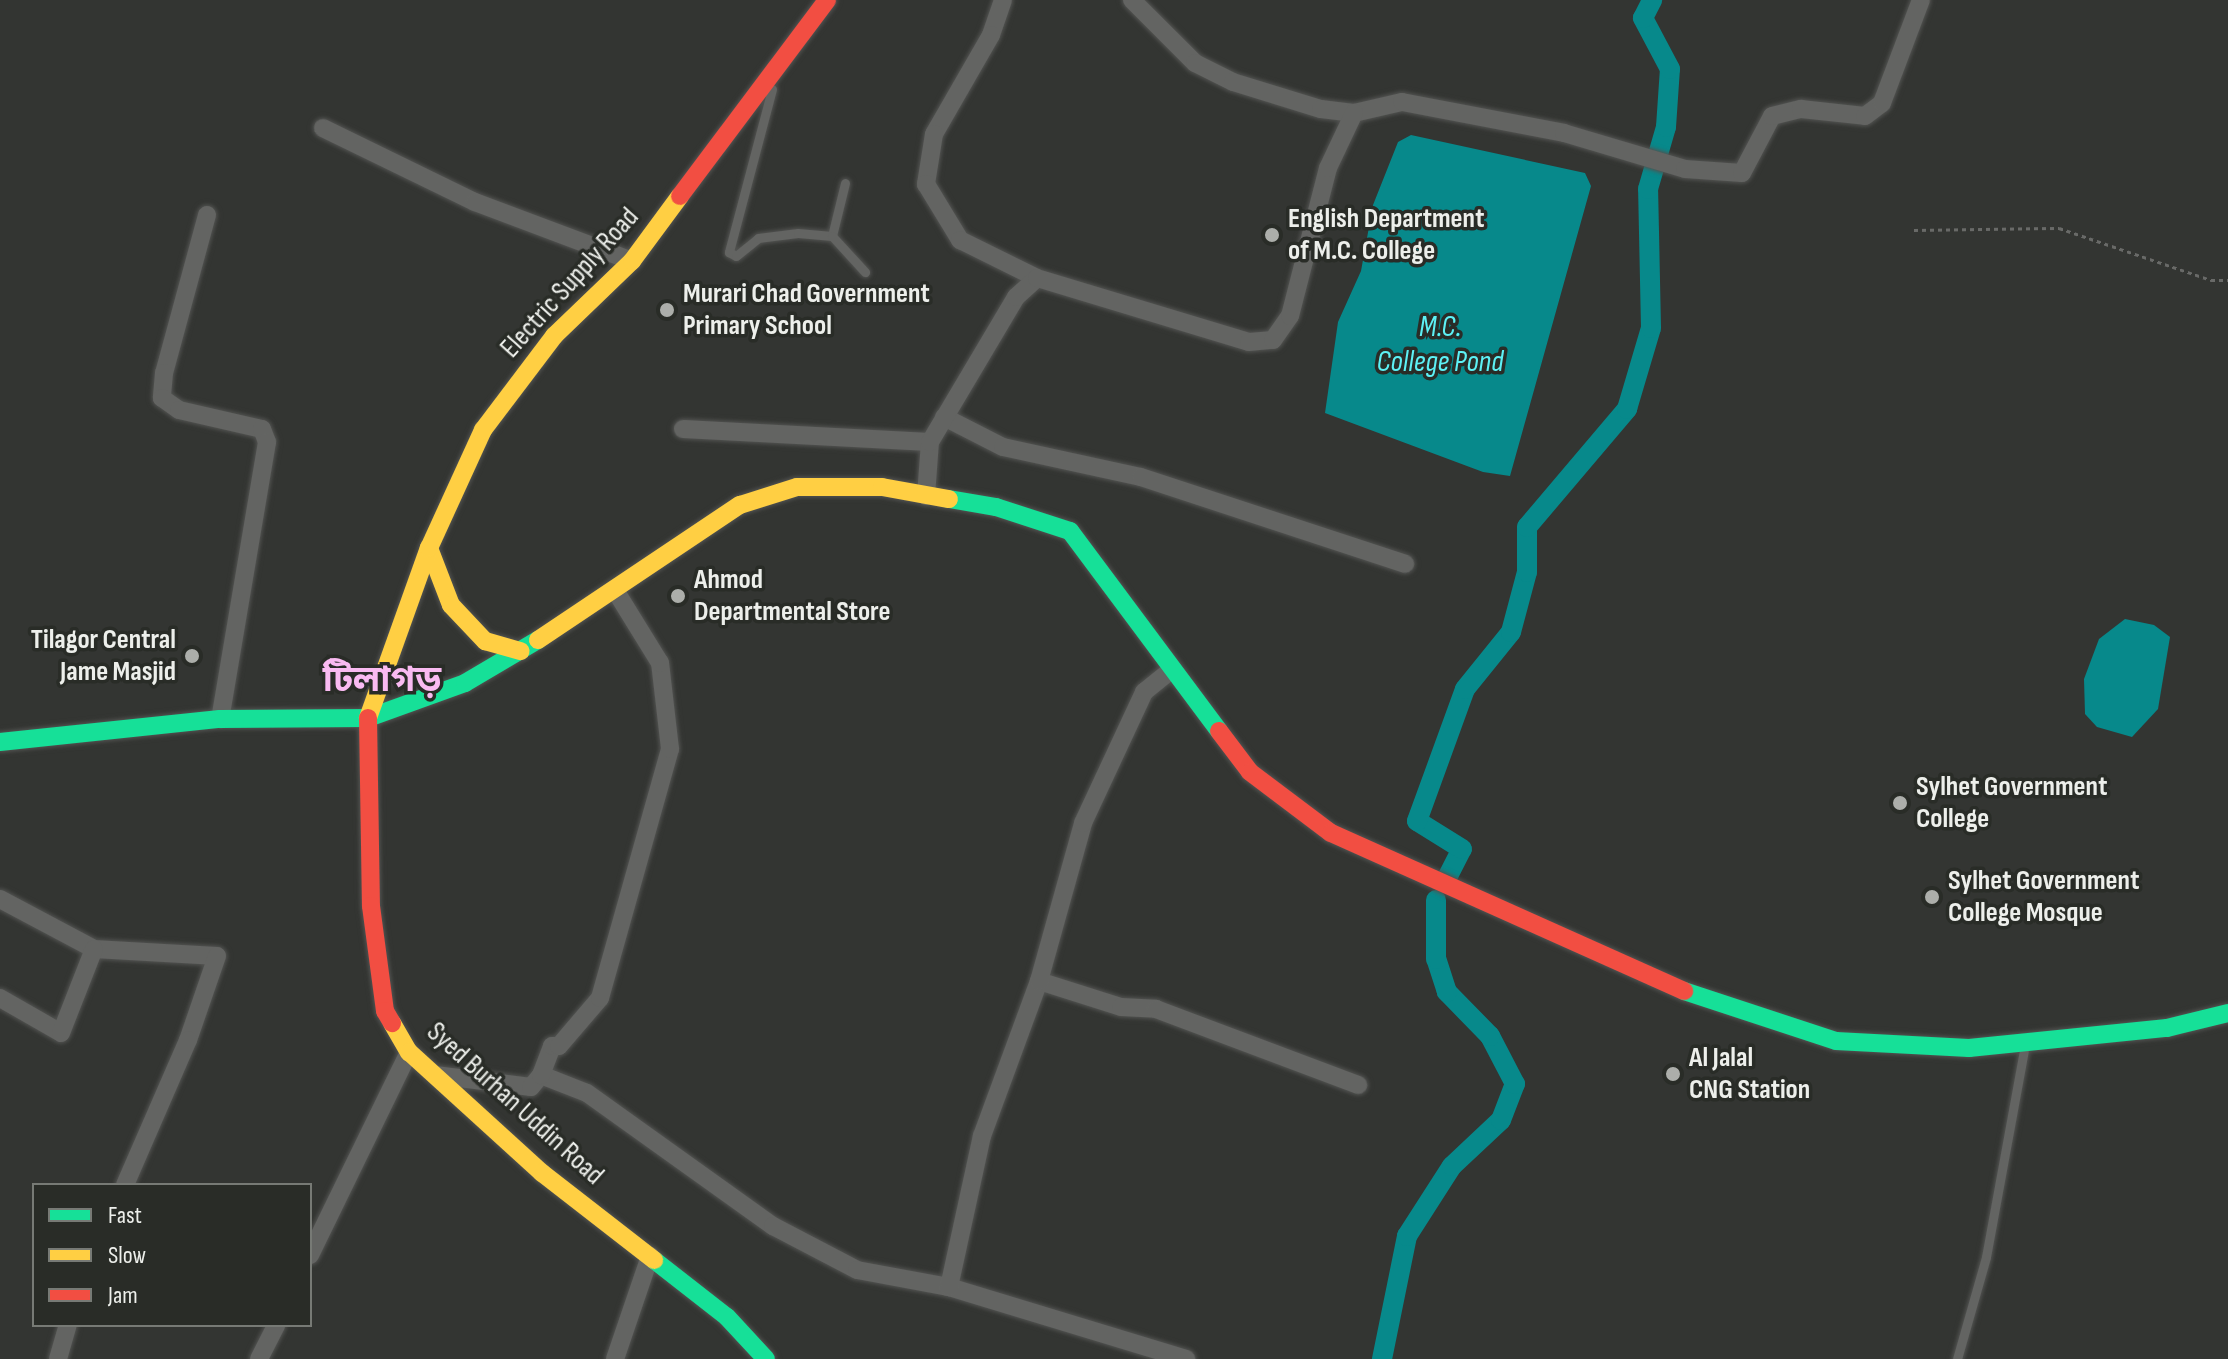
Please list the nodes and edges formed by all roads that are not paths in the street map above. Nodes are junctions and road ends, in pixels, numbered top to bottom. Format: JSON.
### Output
{"nodes":[{"id":1,"x":827,"y":0,"type":"edge"},
{"id":2,"x":1003,"y":0,"type":"edge"},
{"id":3,"x":1132,"y":0,"type":"edge"},
{"id":4,"x":1921,"y":0,"type":"edge"},
{"id":5,"x":777,"y":70,"type":"junction"},
{"id":6,"x":1354,"y":113,"type":"junction"},
{"id":7,"x":323,"y":128,"type":"dead end"},
{"id":8,"x":845,"y":183,"type":"dead end"},
{"id":9,"x":207,"y":215,"type":"dead end"},
{"id":10,"x":832,"y":236,"type":"junction"},
{"id":11,"x":632,"y":261,"type":"junction"},
{"id":12,"x":865,"y":272,"type":"dead end"},
{"id":13,"x":1037,"y":278,"type":"junction"},
{"id":14,"x":944,"y":417,"type":"junction"},
{"id":15,"x":683,"y":429,"type":"dead end"},
{"id":16,"x":930,"y":442,"type":"junction"},
{"id":17,"x":926,"y":496,"type":"junction"},
{"id":18,"x":429,"y":548,"type":"junction"},
{"id":19,"x":1405,"y":564,"type":"dead end"},
{"id":20,"x":615,"y":590,"type":"junction"},
{"id":21,"x":521,"y":651,"type":"junction"},
{"id":22,"x":1171,"y":670,"type":"junction"},
{"id":23,"x":368,"y":718,"type":"junction"},
{"id":24,"x":220,"y":719,"type":"junction"},
{"id":25,"x":0,"y":742,"type":"edge"},
{"id":26,"x":0,"y":899,"type":"edge"},
{"id":27,"x":94,"y":949,"type":"junction"},
{"id":28,"x":1039,"y":981,"type":"junction"},
{"id":29,"x":0,"y":998,"type":"edge"},
{"id":30,"x":2228,"y":1013,"type":"edge"},
{"id":31,"x":2025,"y":1042,"type":"junction"},
{"id":32,"x":409,"y":1052,"type":"junction"},
{"id":33,"x":435,"y":1075,"type":"junction"},
{"id":34,"x":541,"y":1075,"type":"junction"},
{"id":35,"x":1358,"y":1085,"type":"dead end"},
{"id":36,"x":126,"y":1183,"type":"edge"},
{"id":37,"x":312,"y":1251,"type":"edge"},
{"id":38,"x":650,"y":1256,"type":"junction"},
{"id":39,"x":949,"y":1287,"type":"junction"},
{"id":40,"x":67,"y":1327,"type":"edge"},
{"id":41,"x":275,"y":1327,"type":"edge"},
{"id":42,"x":58,"y":1359,"type":"edge"},
{"id":43,"x":259,"y":1359,"type":"edge"},
{"id":44,"x":615,"y":1359,"type":"edge"},
{"id":45,"x":766,"y":1359,"type":"edge"},
{"id":46,"x":1186,"y":1359,"type":"edge"},
{"id":47,"x":1957,"y":1359,"type":"edge"}],
"edges":[{"from":1,"to":5,"type":"main road","name":"Electric Supply Road"},
{"from":2,"to":13,"type":"street"},
{"from":3,"to":6,"type":"street"},
{"from":4,"to":6,"type":"street"},
{"from":5,"to":10,"type":"lane"},
{"from":5,"to":11,"type":"main road","name":"Electric Supply Road"},
{"from":6,"to":13,"type":"street"},
{"from":7,"to":11,"type":"street"},
{"from":8,"to":10,"type":"lane"},
{"from":9,"to":24,"type":"street"},
{"from":10,"to":12,"type":"lane"},
{"from":11,"to":18,"type":"main road","name":"Electric Supply Road"},
{"from":13,"to":14,"type":"street"},
{"from":14,"to":16,"type":"street"},
{"from":14,"to":19,"type":"street"},
{"from":15,"to":16,"type":"street"},
{"from":16,"to":17,"type":"street"},
{"from":17,"to":20,"type":"main road"},
{"from":17,"to":22,"type":"main road"},
{"from":18,"to":21,"type":"main road"},
{"from":18,"to":23,"type":"main road","name":"Electric Supply Road"},
{"from":20,"to":21,"type":"main road"},
{"from":20,"to":34,"type":"street"},
{"from":21,"to":23,"type":"main road"},
{"from":22,"to":28,"type":"street"},
{"from":22,"to":31,"type":"main road"},
{"from":23,"to":24,"type":"main road"},
{"from":23,"to":32,"type":"main road","name":"Syed Burhan Uddin Road"},
{"from":24,"to":25,"type":"main road"},
{"from":26,"to":27,"type":"street"},
{"from":27,"to":29,"type":"street"},
{"from":27,"to":36,"type":"street"},
{"from":28,"to":35,"type":"street"},
{"from":28,"to":39,"type":"street"},
{"from":30,"to":31,"type":"main road"},
{"from":31,"to":47,"type":"lane"},
{"from":32,"to":33,"type":"main road","name":"Syed Burhan Uddin Road"},
{"from":32,"to":37,"type":"street"},
{"from":33,"to":34,"type":"street"},
{"from":33,"to":38,"type":"main road","name":"Syed Burhan Uddin Road"},
{"from":34,"to":39,"type":"street"},
{"from":38,"to":44,"type":"street"},
{"from":38,"to":45,"type":"main road","name":"Syed Burhan Uddin Road"},
{"from":39,"to":46,"type":"street"},
{"from":40,"to":42,"type":"street"},
{"from":41,"to":43,"type":"street"}]}
